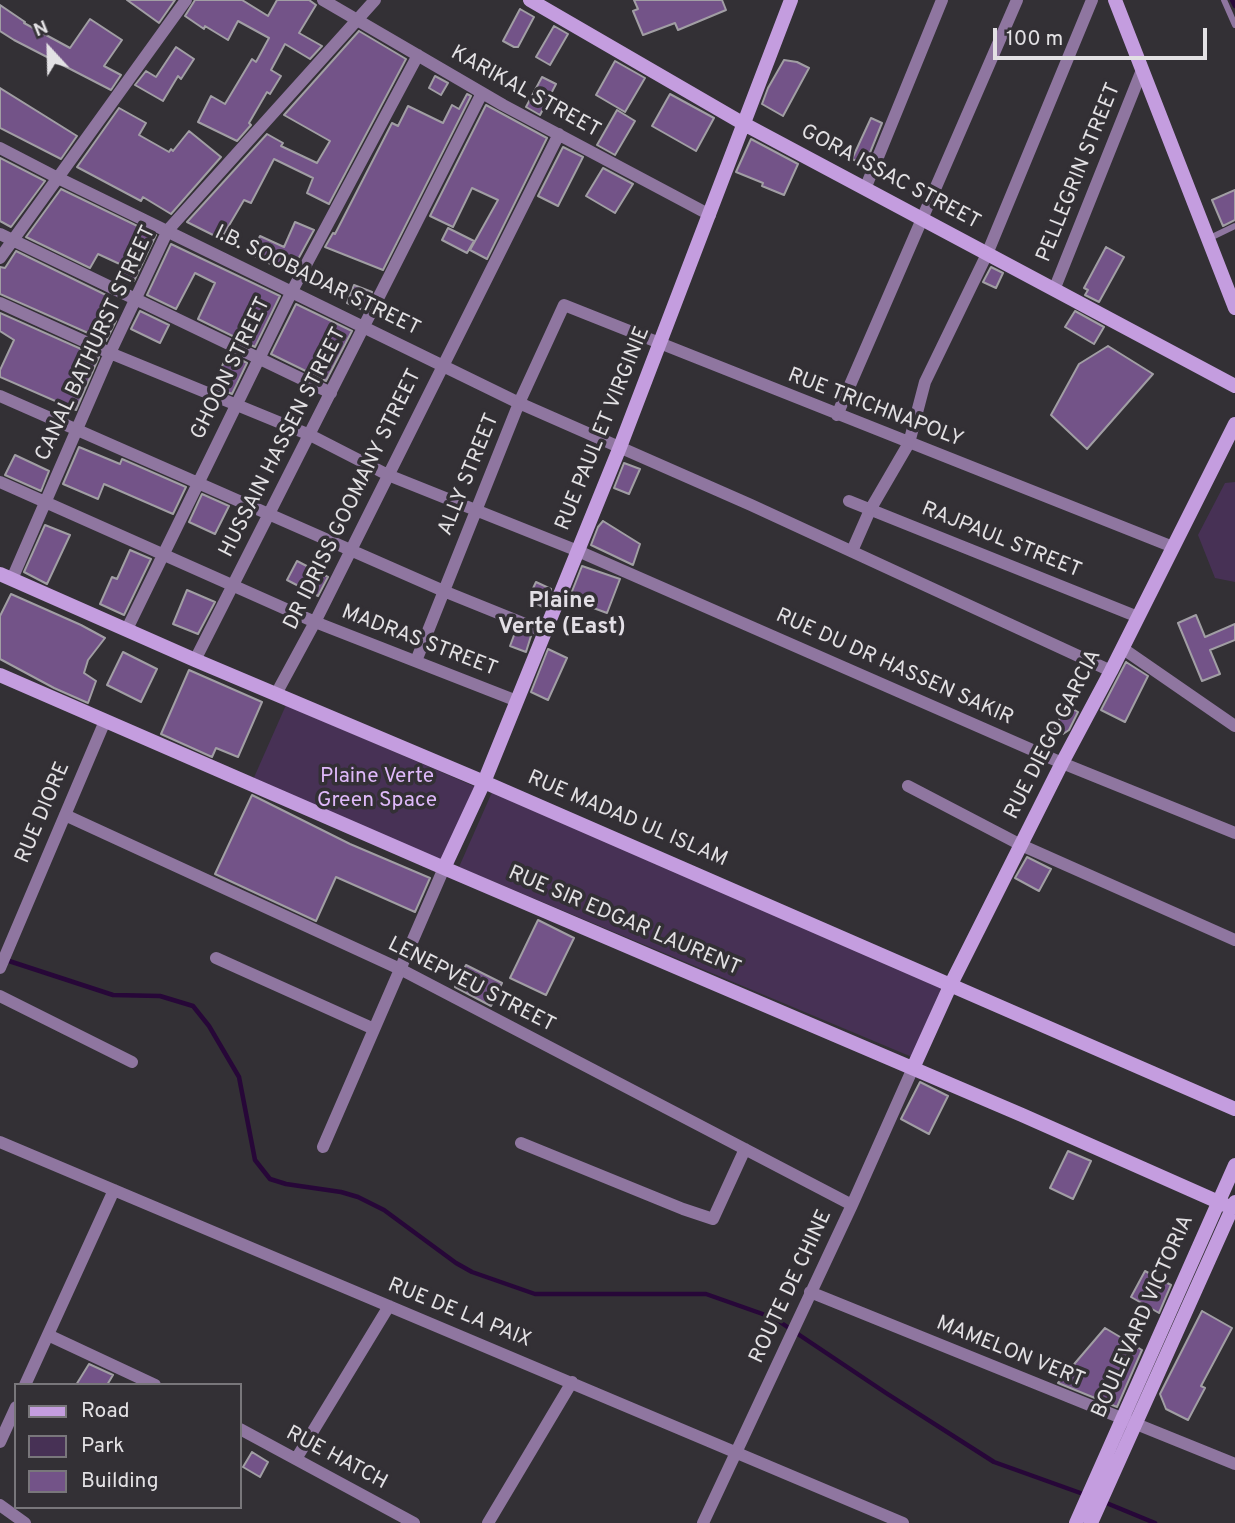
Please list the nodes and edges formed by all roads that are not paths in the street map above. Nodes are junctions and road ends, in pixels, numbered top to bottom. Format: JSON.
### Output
{"nodes":[{"id":1,"x":186,"y":0,"type":"edge"},
{"id":2,"x":323,"y":0,"type":"edge"},
{"id":3,"x":374,"y":0,"type":"edge"},
{"id":4,"x":530,"y":0,"type":"edge"},
{"id":5,"x":791,"y":0,"type":"edge"},
{"id":6,"x":942,"y":0,"type":"edge"},
{"id":7,"x":1017,"y":0,"type":"edge"},
{"id":8,"x":1092,"y":0,"type":"edge"},
{"id":9,"x":1115,"y":0,"type":"edge"},
{"id":10,"x":1224,"y":0,"type":"edge"},
{"id":11,"x":358,"y":19,"type":"junction"},
{"id":12,"x":1235,"y":24,"type":"edge"},
{"id":13,"x":418,"y":55,"type":"junction"},
{"id":14,"x":1142,"y":70,"type":"junction"},
{"id":15,"x":482,"y":93,"type":"junction"},
{"id":16,"x":744,"y":124,"type":"junction"},
{"id":17,"x":559,"y":134,"type":"junction"},
{"id":18,"x":0,"y":148,"type":"edge"},
{"id":19,"x":56,"y":177,"type":"junction"},
{"id":20,"x":865,"y":189,"type":"junction"},
{"id":21,"x":709,"y":215,"type":"junction"},
{"id":22,"x":922,"y":219,"type":"junction"},
{"id":23,"x":1235,"y":226,"type":"edge"},
{"id":24,"x":168,"y":230,"type":"junction"},
{"id":25,"x":6,"y":237,"type":"edge"},
{"id":26,"x":1209,"y":238,"type":"junction"},
{"id":27,"x":987,"y":254,"type":"junction"},
{"id":28,"x":0,"y":258,"type":"edge"},
{"id":29,"x":1054,"y":290,"type":"junction"},
{"id":30,"x":292,"y":291,"type":"junction"},
{"id":31,"x":135,"y":299,"type":"junction"},
{"id":32,"x":0,"y":303,"type":"edge"},
{"id":33,"x":564,"y":305,"type":"joint"},
{"id":34,"x":1235,"y":308,"type":"edge"},
{"id":35,"x":364,"y":327,"type":"junction"},
{"id":36,"x":660,"y":345,"type":"junction"},
{"id":37,"x":110,"y":353,"type":"junction"},
{"id":38,"x":258,"y":359,"type":"junction"},
{"id":39,"x":442,"y":365,"type":"junction"},
{"id":40,"x":1235,"y":386,"type":"edge"},
{"id":41,"x":331,"y":393,"type":"junction"},
{"id":42,"x":0,"y":396,"type":"edge"},
{"id":43,"x":519,"y":403,"type":"junction"},
{"id":44,"x":236,"y":406,"type":"junction"},
{"id":45,"x":837,"y":415,"type":"junction"},
{"id":46,"x":1235,"y":424,"type":"edge"},
{"id":47,"x":77,"y":429,"type":"junction"},
{"id":48,"x":310,"y":435,"type":"junction"},
{"id":49,"x":909,"y":443,"type":"junction"},
{"id":50,"x":620,"y":447,"type":"junction"},
{"id":51,"x":388,"y":475,"type":"junction"},
{"id":52,"x":0,"y":482,"type":"edge"},
{"id":53,"x":198,"y":483,"type":"junction"},
{"id":54,"x":849,"y":501,"type":"dead end"},
{"id":55,"x":47,"y":503,"type":"junction"},
{"id":56,"x":476,"y":509,"type":"junction"},
{"id":57,"x":870,"y":510,"type":"junction"},
{"id":58,"x":269,"y":514,"type":"junction"},
{"id":59,"x":1173,"y":547,"type":"junction"},
{"id":60,"x":351,"y":551,"type":"junction"},
{"id":61,"x":578,"y":551,"type":"junction"},
{"id":62,"x":852,"y":551,"type":"junction"},
{"id":63,"x":163,"y":555,"type":"junction"},
{"id":64,"x":6,"y":577,"type":"edge"},
{"id":65,"x":233,"y":586,"type":"junction"},
{"id":66,"x":446,"y":592,"type":"junction"},
{"id":67,"x":1138,"y":617,"type":"junction"},
{"id":68,"x":316,"y":622,"type":"junction"},
{"id":69,"x":127,"y":629,"type":"junction"},
{"id":70,"x":545,"y":632,"type":"junction"},
{"id":71,"x":1122,"y":648,"type":"junction"},
{"id":72,"x":195,"y":660,"type":"junction"},
{"id":73,"x":416,"y":661,"type":"junction"},
{"id":74,"x":1111,"y":671,"type":"junction"},
{"id":75,"x":0,"y":675,"type":"edge"},
{"id":76,"x":276,"y":694,"type":"junction"},
{"id":77,"x":517,"y":701,"type":"junction"},
{"id":78,"x":105,"y":721,"type":"junction"},
{"id":79,"x":1235,"y":726,"type":"edge"},
{"id":80,"x":1062,"y":763,"type":"junction"},
{"id":81,"x":484,"y":782,"type":"junction"},
{"id":82,"x":908,"y":786,"type":"dead end"},
{"id":83,"x":65,"y":815,"type":"junction"},
{"id":84,"x":1235,"y":833,"type":"edge"},
{"id":85,"x":1021,"y":845,"type":"junction"},
{"id":86,"x":444,"y":868,"type":"junction"},
{"id":87,"x":1235,"y":940,"type":"edge"},
{"id":88,"x":216,"y":958,"type":"dead end"},
{"id":89,"x":0,"y":968,"type":"edge"},
{"id":90,"x":400,"y":969,"type":"junction"},
{"id":91,"x":951,"y":984,"type":"junction"},
{"id":92,"x":0,"y":996,"type":"edge"},
{"id":93,"x":374,"y":1029,"type":"junction"},
{"id":94,"x":131,"y":1062,"type":"dead end"},
{"id":95,"x":913,"y":1068,"type":"junction"},
{"id":96,"x":1235,"y":1109,"type":"edge"},
{"id":97,"x":0,"y":1142,"type":"edge"},
{"id":98,"x":521,"y":1143,"type":"dead end"},
{"id":99,"x":323,"y":1147,"type":"dead end"},
{"id":100,"x":745,"y":1149,"type":"junction"},
{"id":101,"x":1235,"y":1165,"type":"edge"},
{"id":102,"x":114,"y":1190,"type":"junction"},
{"id":103,"x":1218,"y":1201,"type":"junction"},
{"id":104,"x":852,"y":1205,"type":"junction"},
{"id":105,"x":1234,"y":1206,"type":"edge"},
{"id":106,"x":810,"y":1292,"type":"junction"},
{"id":107,"x":389,"y":1306,"type":"junction"},
{"id":108,"x":48,"y":1335,"type":"junction"},
{"id":109,"x":151,"y":1382,"type":"edge"},
{"id":110,"x":572,"y":1382,"type":"junction"},
{"id":111,"x":27,"y":1383,"type":"edge"},
{"id":112,"x":14,"y":1410,"type":"edge"},
{"id":113,"x":1129,"y":1421,"type":"junction"},
{"id":114,"x":242,"y":1430,"type":"edge"},
{"id":115,"x":0,"y":1442,"type":"edge"},
{"id":116,"x":736,"y":1452,"type":"junction"},
{"id":117,"x":296,"y":1459,"type":"junction"},
{"id":118,"x":1235,"y":1464,"type":"edge"},
{"id":119,"x":0,"y":1506,"type":"edge"},
{"id":120,"x":1090,"y":1513,"type":"edge"},
{"id":121,"x":25,"y":1523,"type":"edge"},
{"id":122,"x":414,"y":1523,"type":"edge"},
{"id":123,"x":488,"y":1523,"type":"edge"},
{"id":124,"x":703,"y":1523,"type":"edge"},
{"id":125,"x":903,"y":1523,"type":"edge"},
{"id":126,"x":1076,"y":1523,"type":"edge"}],
"edges":[{"from":1,"to":19,"type":"street"},
{"from":2,"to":11,"type":"street","name":"KARIKAL STREET"},
{"from":3,"to":11,"type":"street","name":"CANAL BATHURST STREET"},
{"from":4,"to":16,"type":"main road","name":"GORA ISSAC STREET"},
{"from":5,"to":16,"type":"main road","name":"RUE PAUL ET VIRGINIE"},
{"from":6,"to":20,"type":"street"},
{"from":7,"to":22,"type":"street"},
{"from":8,"to":27,"type":"street"},
{"from":9,"to":14,"type":"main road"},
{"from":10,"to":12,"type":"lane"},
{"from":11,"to":13,"type":"street","name":"KARIKAL STREET"},
{"from":11,"to":24,"type":"street","name":"CANAL BATHURST STREET"},
{"from":13,"to":15,"type":"street","name":"KARIKAL STREET"},
{"from":13,"to":30,"type":"street","name":"GHOON STREET"},
{"from":14,"to":26,"type":"main road"},
{"from":14,"to":29,"type":"street","name":"PELLEGRIN STREET"},
{"from":15,"to":17,"type":"street","name":"KARIKAL STREET"},
{"from":15,"to":35,"type":"street","name":"HUSSAIN HASSEN STREET"},
{"from":16,"to":20,"type":"main road","name":"GORA ISSAC STREET"},
{"from":16,"to":21,"type":"main road","name":"RUE PAUL ET VIRGINIE"},
{"from":17,"to":21,"type":"street","name":"KARIKAL STREET"},
{"from":17,"to":39,"type":"street","name":"DR IDRISS GOOMANY STREET"},
{"from":18,"to":19,"type":"street","name":"I.B. SOOBADAR STREET"},
{"from":19,"to":24,"type":"street","name":"I.B. SOOBADAR STREET"},
{"from":19,"to":25,"type":"street"},
{"from":20,"to":22,"type":"main road","name":"GORA ISSAC STREET"},
{"from":21,"to":36,"type":"main road","name":"RUE PAUL ET VIRGINIE"},
{"from":22,"to":27,"type":"main road","name":"GORA ISSAC STREET"},
{"from":22,"to":45,"type":"street"},
{"from":23,"to":26,"type":"lane"},
{"from":24,"to":30,"type":"street","name":"I.B. SOOBADAR STREET"},
{"from":24,"to":31,"type":"street","name":"CANAL BATHURST STREET"},
{"from":25,"to":28,"type":"street"},
{"from":25,"to":31,"type":"street"},
{"from":26,"to":34,"type":"main road"},
{"from":27,"to":29,"type":"main road","name":"GORA ISSAC STREET"},
{"from":27,"to":49,"type":"street"},
{"from":29,"to":40,"type":"main road","name":"GORA ISSAC STREET"},
{"from":30,"to":35,"type":"street","name":"I.B. SOOBADAR STREET"},
{"from":30,"to":38,"type":"street","name":"GHOON STREET"},
{"from":31,"to":37,"type":"street","name":"CANAL BATHURST STREET"},
{"from":31,"to":38,"type":"street"},
{"from":32,"to":37,"type":"street","name":"RUE DU DR HASSEN SAKIR"},
{"from":33,"to":36,"type":"street","name":"RUE TRICHNAPOLY"},
{"from":33,"to":43,"type":"street","name":"ALLY STREET"},
{"from":35,"to":39,"type":"street","name":"I.B. SOOBADAR STREET"},
{"from":35,"to":41,"type":"street","name":"HUSSAIN HASSEN STREET"},
{"from":36,"to":45,"type":"street","name":"RUE TRICHNAPOLY"},
{"from":36,"to":50,"type":"main road","name":"RUE PAUL ET VIRGINIE"},
{"from":37,"to":44,"type":"street","name":"RUE DU DR HASSEN SAKIR"},
{"from":37,"to":47,"type":"street","name":"CANAL BATHURST STREET"},
{"from":38,"to":41,"type":"street"},
{"from":38,"to":44,"type":"street","name":"GHOON STREET"},
{"from":39,"to":43,"type":"street","name":"I.B. SOOBADAR STREET"},
{"from":39,"to":51,"type":"street","name":"DR IDRISS GOOMANY STREET"},
{"from":41,"to":48,"type":"street","name":"HUSSAIN HASSEN STREET"},
{"from":42,"to":47,"type":"street"},
{"from":43,"to":50,"type":"street","name":"I.B. SOOBADAR STREET"},
{"from":43,"to":56,"type":"street","name":"ALLY STREET"},
{"from":44,"to":48,"type":"street","name":"RUE DU DR HASSEN SAKIR"},
{"from":44,"to":53,"type":"street","name":"GHOON STREET"},
{"from":45,"to":49,"type":"street","name":"RUE TRICHNAPOLY"},
{"from":46,"to":59,"type":"main road","name":"RUE DIEGO GARCIA"},
{"from":47,"to":53,"type":"street"},
{"from":47,"to":55,"type":"street","name":"CANAL BATHURST STREET"},
{"from":48,"to":51,"type":"street","name":"RUE DU DR HASSEN SAKIR"},
{"from":48,"to":58,"type":"street","name":"HUSSAIN HASSEN STREET"},
{"from":49,"to":57,"type":"street"},
{"from":49,"to":59,"type":"street","name":"RUE TRICHNAPOLY"},
{"from":50,"to":61,"type":"main road","name":"RUE PAUL ET VIRGINIE"},
{"from":50,"to":62,"type":"street","name":"I.B. SOOBADAR STREET"},
{"from":51,"to":56,"type":"street","name":"RUE DU DR HASSEN SAKIR"},
{"from":51,"to":60,"type":"street","name":"DR IDRISS GOOMANY STREET"},
{"from":52,"to":55,"type":"street","name":"MADRAS STREET"},
{"from":53,"to":58,"type":"street"},
{"from":53,"to":63,"type":"street","name":"GHOON STREET"},
{"from":54,"to":57,"type":"street","name":"RAJPAUL STREET"},
{"from":55,"to":63,"type":"street","name":"MADRAS STREET"},
{"from":55,"to":64,"type":"street","name":"CANAL BATHURST STREET"},
{"from":56,"to":61,"type":"street","name":"RUE DU DR HASSEN SAKIR"},
{"from":56,"to":66,"type":"street","name":"ALLY STREET"},
{"from":57,"to":62,"type":"street"},
{"from":57,"to":67,"type":"street","name":"RAJPAUL STREET"},
{"from":58,"to":60,"type":"street"},
{"from":58,"to":65,"type":"street","name":"HUSSAIN HASSEN STREET"},
{"from":59,"to":67,"type":"main road","name":"RUE DIEGO GARCIA"},
{"from":60,"to":66,"type":"street"},
{"from":60,"to":68,"type":"street","name":"DR IDRISS GOOMANY STREET"},
{"from":61,"to":70,"type":"main road","name":"RUE PAUL ET VIRGINIE"},
{"from":61,"to":80,"type":"street","name":"RUE DU DR HASSEN SAKIR"},
{"from":62,"to":74,"type":"street","name":"I.B. SOOBADAR STREET"},
{"from":63,"to":65,"type":"street","name":"MADRAS STREET"},
{"from":63,"to":69,"type":"street","name":"GHOON STREET"},
{"from":64,"to":69,"type":"main road","name":"RUE MADAD UL ISLAM"},
{"from":65,"to":68,"type":"street","name":"MADRAS STREET"},
{"from":65,"to":72,"type":"street","name":"HUSSAIN HASSEN STREET"},
{"from":66,"to":70,"type":"street"},
{"from":66,"to":73,"type":"street","name":"ALLY STREET"},
{"from":67,"to":71,"type":"main road","name":"RUE DIEGO GARCIA"},
{"from":68,"to":73,"type":"street","name":"MADRAS STREET"},
{"from":68,"to":76,"type":"street","name":"DR IDRISS GOOMANY STREET"},
{"from":69,"to":72,"type":"main road","name":"RUE MADAD UL ISLAM"},
{"from":70,"to":77,"type":"main road","name":"RUE PAUL ET VIRGINIE"},
{"from":71,"to":74,"type":"main road","name":"RUE DIEGO GARCIA"},
{"from":71,"to":79,"type":"street"},
{"from":72,"to":76,"type":"main road","name":"RUE MADAD UL ISLAM"},
{"from":73,"to":77,"type":"street","name":"MADRAS STREET"},
{"from":74,"to":80,"type":"main road","name":"RUE DIEGO GARCIA"},
{"from":75,"to":78,"type":"main road","name":"RUE SIR EDGAR LAURENT"},
{"from":76,"to":81,"type":"main road","name":"RUE MADAD UL ISLAM"},
{"from":77,"to":81,"type":"main road","name":"RUE PAUL ET VIRGINIE"},
{"from":78,"to":83,"type":"street","name":"RUE DIORE"},
{"from":78,"to":86,"type":"main road","name":"RUE SIR EDGAR LAURENT"},
{"from":80,"to":84,"type":"street","name":"RUE DU DR HASSEN SAKIR"},
{"from":80,"to":85,"type":"main road","name":"RUE DIEGO GARCIA"},
{"from":81,"to":86,"type":"main road","name":"RUE PAUL ET VIRGINIE"},
{"from":81,"to":91,"type":"main road","name":"RUE MADAD UL ISLAM"},
{"from":82,"to":85,"type":"street"},
{"from":83,"to":89,"type":"street","name":"RUE DIORE"},
{"from":83,"to":90,"type":"street","name":"LENEPVEU STREET"},
{"from":85,"to":87,"type":"street"},
{"from":85,"to":91,"type":"main road","name":"RUE DIEGO GARCIA"},
{"from":86,"to":90,"type":"street"},
{"from":86,"to":95,"type":"main road","name":"RUE SIR EDGAR LAURENT"},
{"from":88,"to":93,"type":"street"},
{"from":90,"to":93,"type":"street"},
{"from":90,"to":100,"type":"street","name":"LENEPVEU STREET"},
{"from":91,"to":95,"type":"main road","name":"RUE DIEGO GARCIA"},
{"from":91,"to":96,"type":"main road","name":"RUE MADAD UL ISLAM"},
{"from":92,"to":94,"type":"street"},
{"from":93,"to":99,"type":"street"},
{"from":95,"to":103,"type":"main road","name":"RUE SIR EDGAR LAURENT"},
{"from":95,"to":104,"type":"street","name":"ROUTE DE CHINE"},
{"from":97,"to":102,"type":"street","name":"RUE DE LA PAIX"},
{"from":98,"to":100,"type":"street"},
{"from":100,"to":104,"type":"street","name":"LENEPVEU STREET"},
{"from":101,"to":103,"type":"main road","name":"BOULEVARD VICTORIA"},
{"from":102,"to":107,"type":"street","name":"RUE DE LA PAIX"},
{"from":102,"to":108,"type":"street"},
{"from":103,"to":105,"type":"main road","name":"RUE SIR EDGAR LAURENT"},
{"from":103,"to":113,"type":"main road","name":"BOULEVARD VICTORIA"},
{"from":104,"to":106,"type":"street","name":"ROUTE DE CHINE"},
{"from":105,"to":113,"type":"main road","name":"BOULEVARD VICTORIA"},
{"from":106,"to":113,"type":"street","name":"MAMELON VERT"},
{"from":106,"to":116,"type":"street","name":"ROUTE DE CHINE"},
{"from":107,"to":110,"type":"street","name":"RUE DE LA PAIX"},
{"from":107,"to":117,"type":"street"},
{"from":108,"to":109,"type":"street"},
{"from":108,"to":111,"type":"street"},
{"from":110,"to":116,"type":"street","name":"RUE DE LA PAIX"},
{"from":110,"to":123,"type":"street"},
{"from":112,"to":115,"type":"street"},
{"from":113,"to":118,"type":"street","name":"MAMELON VERT"},
{"from":113,"to":120,"type":"main road","name":"BOULEVARD VICTORIA"},
{"from":114,"to":117,"type":"street","name":"RUE HATCH"},
{"from":116,"to":124,"type":"street","name":"ROUTE DE CHINE"},
{"from":116,"to":125,"type":"street","name":"RUE DE LA PAIX"},
{"from":117,"to":122,"type":"street","name":"RUE HATCH"},
{"from":119,"to":121,"type":"street"},
{"from":120,"to":126,"type":"main road"}]}
